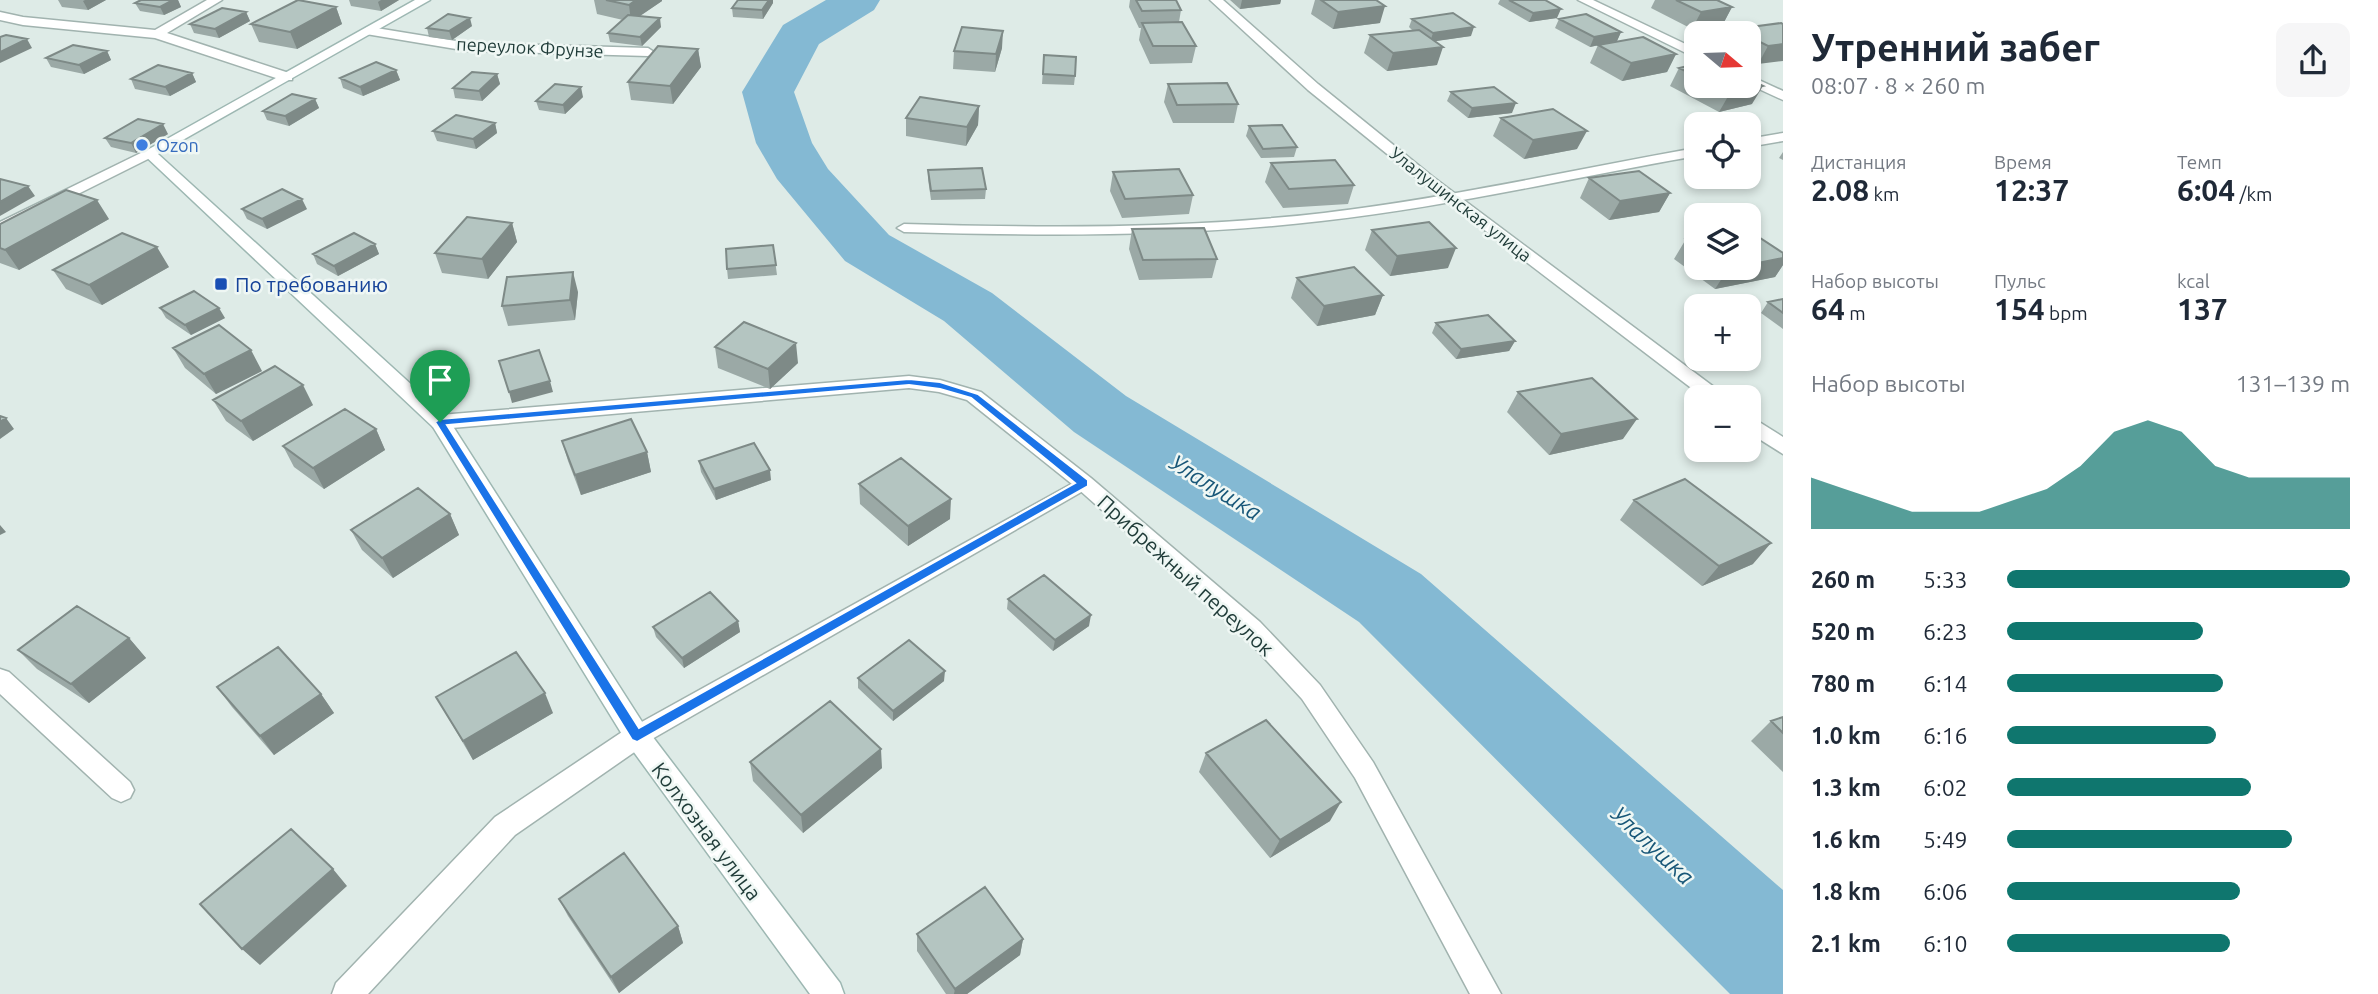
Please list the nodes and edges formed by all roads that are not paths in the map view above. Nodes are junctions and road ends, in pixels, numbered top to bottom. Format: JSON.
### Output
{"nodes":[{"id":1,"x":216,"y":0,"type":"edge"},
{"id":2,"x":424,"y":0,"type":"edge"},
{"id":3,"x":1216,"y":0,"type":"edge"},
{"id":4,"x":1584,"y":0,"type":"edge"},
{"id":5,"x":0,"y":16,"type":"edge"},
{"id":6,"x":370,"y":31,"type":"junction"},
{"id":7,"x":157,"y":34,"type":"junction"},
{"id":8,"x":1684,"y":48,"type":"edge"},
{"id":9,"x":648,"y":52,"type":"dead end"},
{"id":10,"x":287,"y":77,"type":"junction"},
{"id":11,"x":1761,"y":85,"type":"edge"},
{"id":12,"x":1783,"y":96,"type":"edge"},
{"id":13,"x":1783,"y":137,"type":"edge"},
{"id":14,"x":1761,"y":141,"type":"edge"},
{"id":15,"x":149,"y":153,"type":"junction"},
{"id":16,"x":1684,"y":154,"type":"edge"},
{"id":17,"x":1450,"y":197,"type":"junction"},
{"id":18,"x":0,"y":228,"type":"edge"},
{"id":19,"x":904,"y":228,"type":"dead end"},
{"id":20,"x":1699,"y":385,"type":"edge"},
{"id":21,"x":440,"y":422,"type":"junction"},
{"id":22,"x":1761,"y":431,"type":"edge"},
{"id":23,"x":1783,"y":447,"type":"edge"},
{"id":24,"x":1084,"y":483,"type":"junction"},
{"id":25,"x":0,"y":679,"type":"edge"},
{"id":26,"x":637,"y":736,"type":"junction"},
{"id":27,"x":121,"y":790,"type":"dead end"},
{"id":28,"x":347,"y":994,"type":"edge"},
{"id":29,"x":828,"y":994,"type":"edge"},
{"id":30,"x":1486,"y":994,"type":"edge"}],
"edges":[{"from":1,"to":7,"type":"street"},
{"from":2,"to":6,"type":"street"},
{"from":3,"to":17,"type":"street","name":"Улалушинская улица"},
{"from":4,"to":8,"type":"street"},
{"from":5,"to":7,"type":"street"},
{"from":6,"to":9,"type":"street","name":"переулок Фрунзе"},
{"from":6,"to":10,"type":"street"},
{"from":7,"to":10,"type":"street"},
{"from":10,"to":15,"type":"street"},
{"from":11,"to":12,"type":"street"},
{"from":13,"to":14,"type":"lane"},
{"from":15,"to":18,"type":"street"},
{"from":15,"to":21,"type":"street","name":"Колхозная улица"},
{"from":16,"to":17,"type":"lane"},
{"from":17,"to":19,"type":"lane"},
{"from":17,"to":20,"type":"street","name":"Улалушинская улица"},
{"from":21,"to":24,"type":"street","name":"Прибрежный переулок"},
{"from":21,"to":26,"type":"street","name":"Колхозная улица"},
{"from":22,"to":23,"type":"street"},
{"from":24,"to":26,"type":"lane"},
{"from":24,"to":30,"type":"street","name":"Прибрежный переулок"},
{"from":25,"to":27,"type":"street"},
{"from":26,"to":28,"type":"street"},
{"from":26,"to":29,"type":"street","name":"Колхозная улица"}]}
